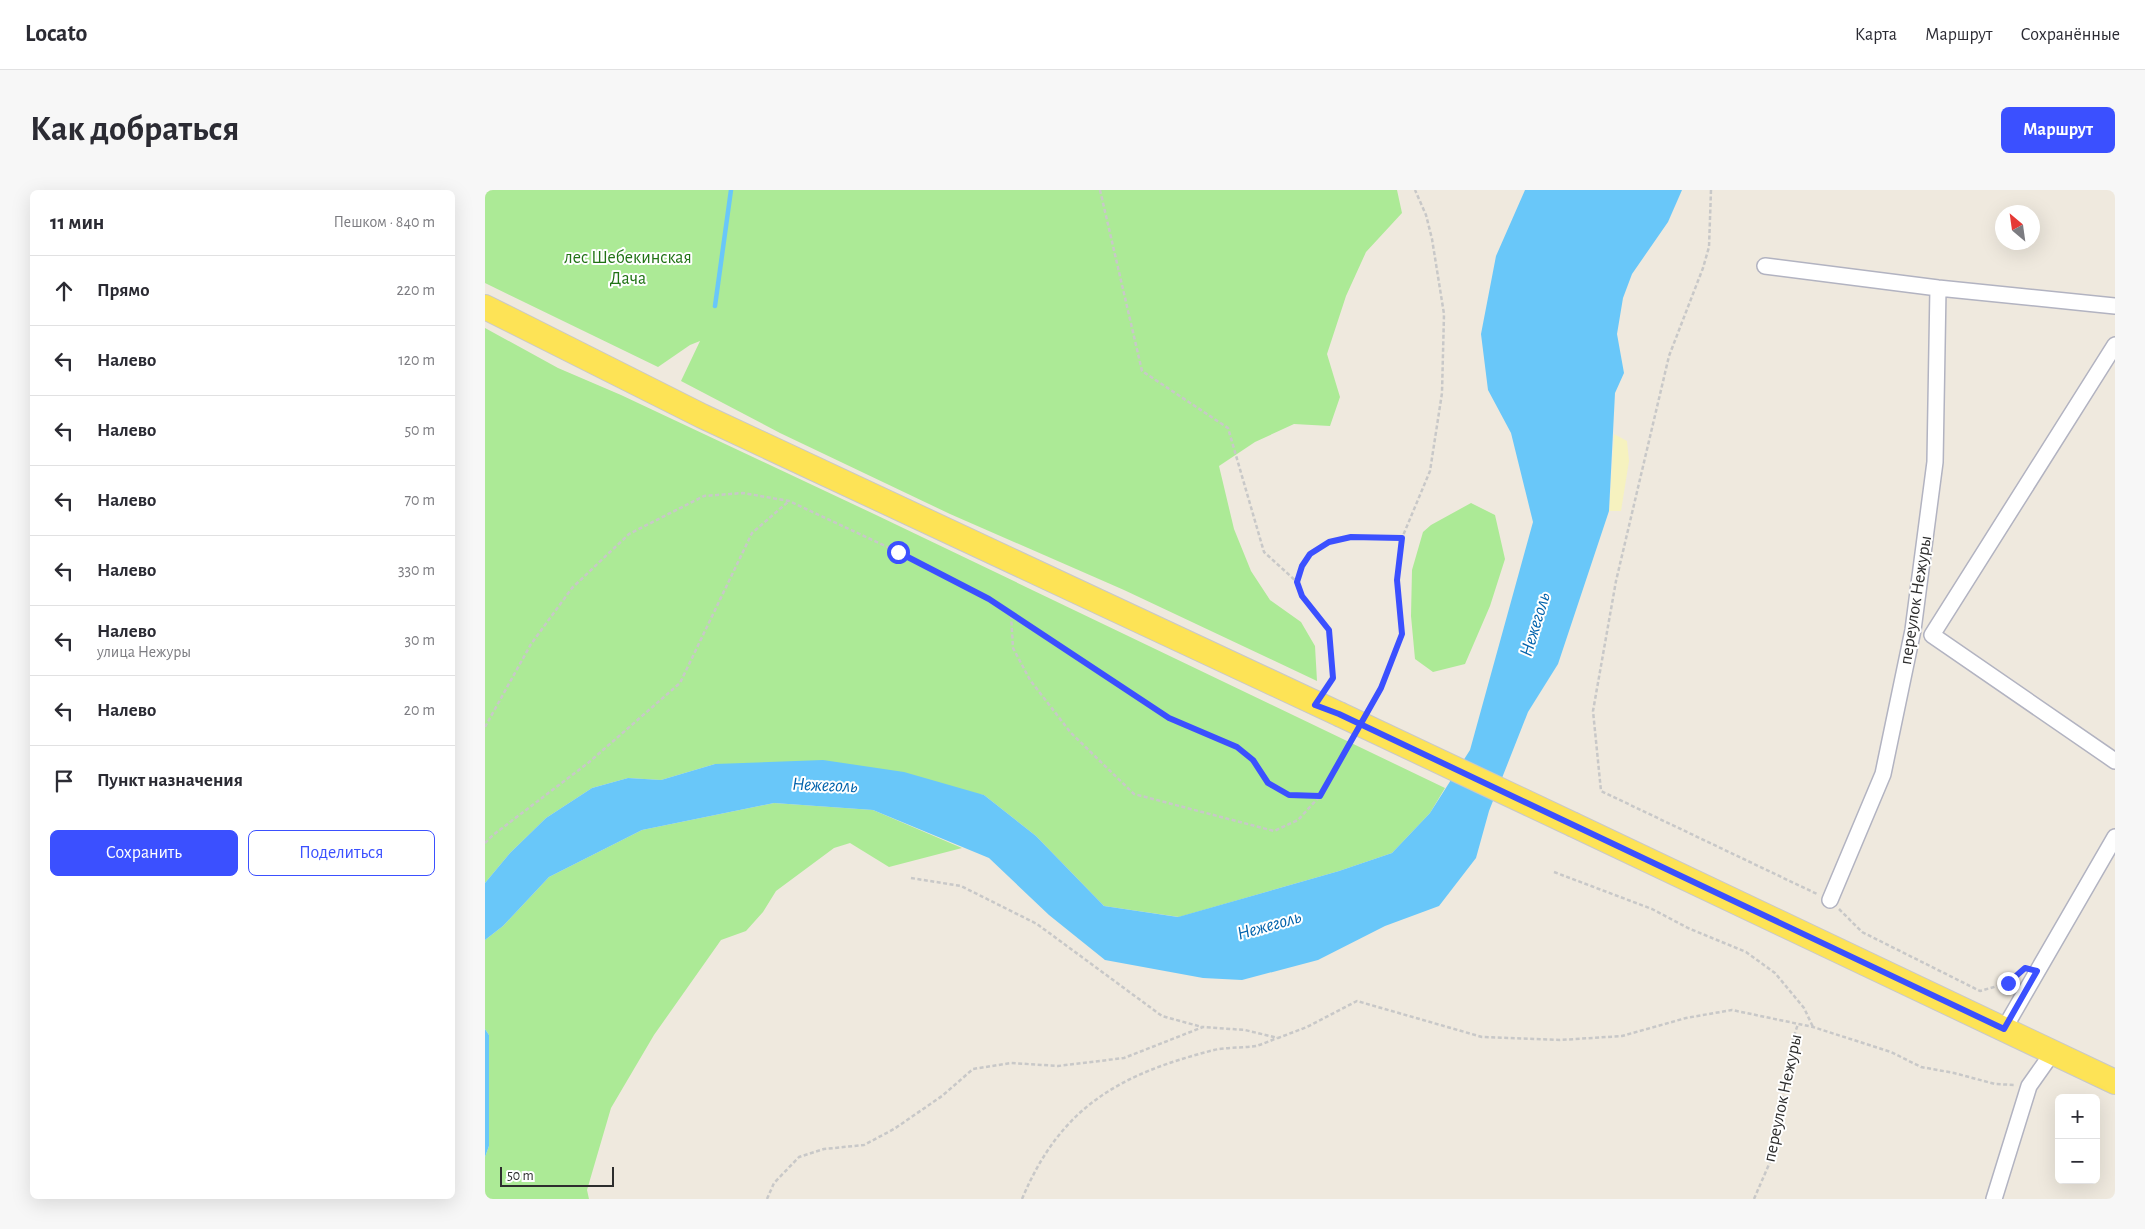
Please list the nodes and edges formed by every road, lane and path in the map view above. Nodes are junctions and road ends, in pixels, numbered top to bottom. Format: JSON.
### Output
{"nodes":[{"id":1,"x":1100,"y":190,"type":"edge"},
{"id":2,"x":1415,"y":190,"type":"edge"},
{"id":3,"x":1711,"y":190,"type":"edge"},
{"id":4,"x":1765,"y":266,"type":"dead end"},
{"id":5,"x":1938,"y":288,"type":"junction"},
{"id":6,"x":485,"y":306,"type":"edge"},
{"id":7,"x":2115,"y":306,"type":"edge"},
{"id":8,"x":2115,"y":345,"type":"edge"},
{"id":9,"x":789,"y":501,"type":"junction"},
{"id":10,"x":1402,"y":538,"type":"junction"},
{"id":11,"x":1297,"y":582,"type":"junction"},
{"id":12,"x":1011,"y":615,"type":"junction"},
{"id":13,"x":1913,"y":630,"type":"junction"},
{"id":14,"x":1932,"y":635,"type":"junction"},
{"id":15,"x":1315,"y":705,"type":"junction"},
{"id":16,"x":1367,"y":712,"type":"dead end"},
{"id":17,"x":485,"y":728,"type":"edge"},
{"id":18,"x":1354,"y":736,"type":"dead end"},
{"id":19,"x":2115,"y":760,"type":"edge"},
{"id":20,"x":1320,"y":796,"type":"junction"},
{"id":21,"x":2115,"y":836,"type":"edge"},
{"id":22,"x":485,"y":844,"type":"edge"},
{"id":23,"x":1554,"y":872,"type":"dead end"},
{"id":24,"x":911,"y":878,"type":"dead end"},
{"id":25,"x":1830,"y":900,"type":"junction"},
{"id":26,"x":2037,"y":971,"type":"junction"},
{"id":27,"x":1799,"y":1024,"type":"junction"},
{"id":28,"x":1203,"y":1027,"type":"junction"},
{"id":29,"x":1813,"y":1027,"type":"junction"},
{"id":30,"x":2004,"y":1029,"type":"junction"},
{"id":31,"x":1279,"y":1038,"type":"junction"},
{"id":32,"x":2053,"y":1052,"type":"junction"},
{"id":33,"x":2115,"y":1082,"type":"edge"},
{"id":34,"x":2029,"y":1086,"type":"junction"},
{"id":35,"x":767,"y":1199,"type":"edge"},
{"id":36,"x":1022,"y":1199,"type":"edge"},
{"id":37,"x":1754,"y":1199,"type":"edge"},
{"id":38,"x":1994,"y":1199,"type":"edge"}],
"edges":[{"from":1,"to":11,"type":"path"},
{"from":2,"to":10,"type":"path"},
{"from":3,"to":25,"type":"path"},
{"from":4,"to":5,"type":"street"},
{"from":5,"to":7,"type":"street"},
{"from":5,"to":13,"type":"street","name":"переулок Нежуры"},
{"from":6,"to":15,"type":"main road"},
{"from":8,"to":14,"type":"street","name":"переулок Нежуры"},
{"from":9,"to":12,"type":"path"},
{"from":9,"to":17,"type":"path"},
{"from":9,"to":22,"type":"path"},
{"from":10,"to":11,"type":"path"},
{"from":10,"to":16,"type":"path"},
{"from":11,"to":15,"type":"path"},
{"from":12,"to":20,"type":"path"},
{"from":12,"to":20,"type":"path"},
{"from":13,"to":14,"type":"street"},
{"from":13,"to":25,"type":"street","name":"переулок Нежуры"},
{"from":14,"to":19,"type":"street","name":"переулок Нежуры"},
{"from":15,"to":30,"type":"main road","bridge":true},
{"from":18,"to":20,"type":"path"},
{"from":21,"to":26,"type":"street"},
{"from":23,"to":29,"type":"path"},
{"from":24,"to":28,"type":"path"},
{"from":25,"to":26,"type":"path"},
{"from":26,"to":30,"type":"street"},
{"from":27,"to":29,"type":"path"},
{"from":27,"to":31,"type":"path"},
{"from":27,"to":37,"type":"path","name":"переулок Нежуры"},
{"from":28,"to":31,"type":"path"},
{"from":28,"to":35,"type":"path"},
{"from":29,"to":34,"type":"path"},
{"from":30,"to":32,"type":"main road"},
{"from":31,"to":36,"type":"path"},
{"from":32,"to":33,"type":"main road"},
{"from":32,"to":34,"type":"street"},
{"from":34,"to":38,"type":"street"}]}
